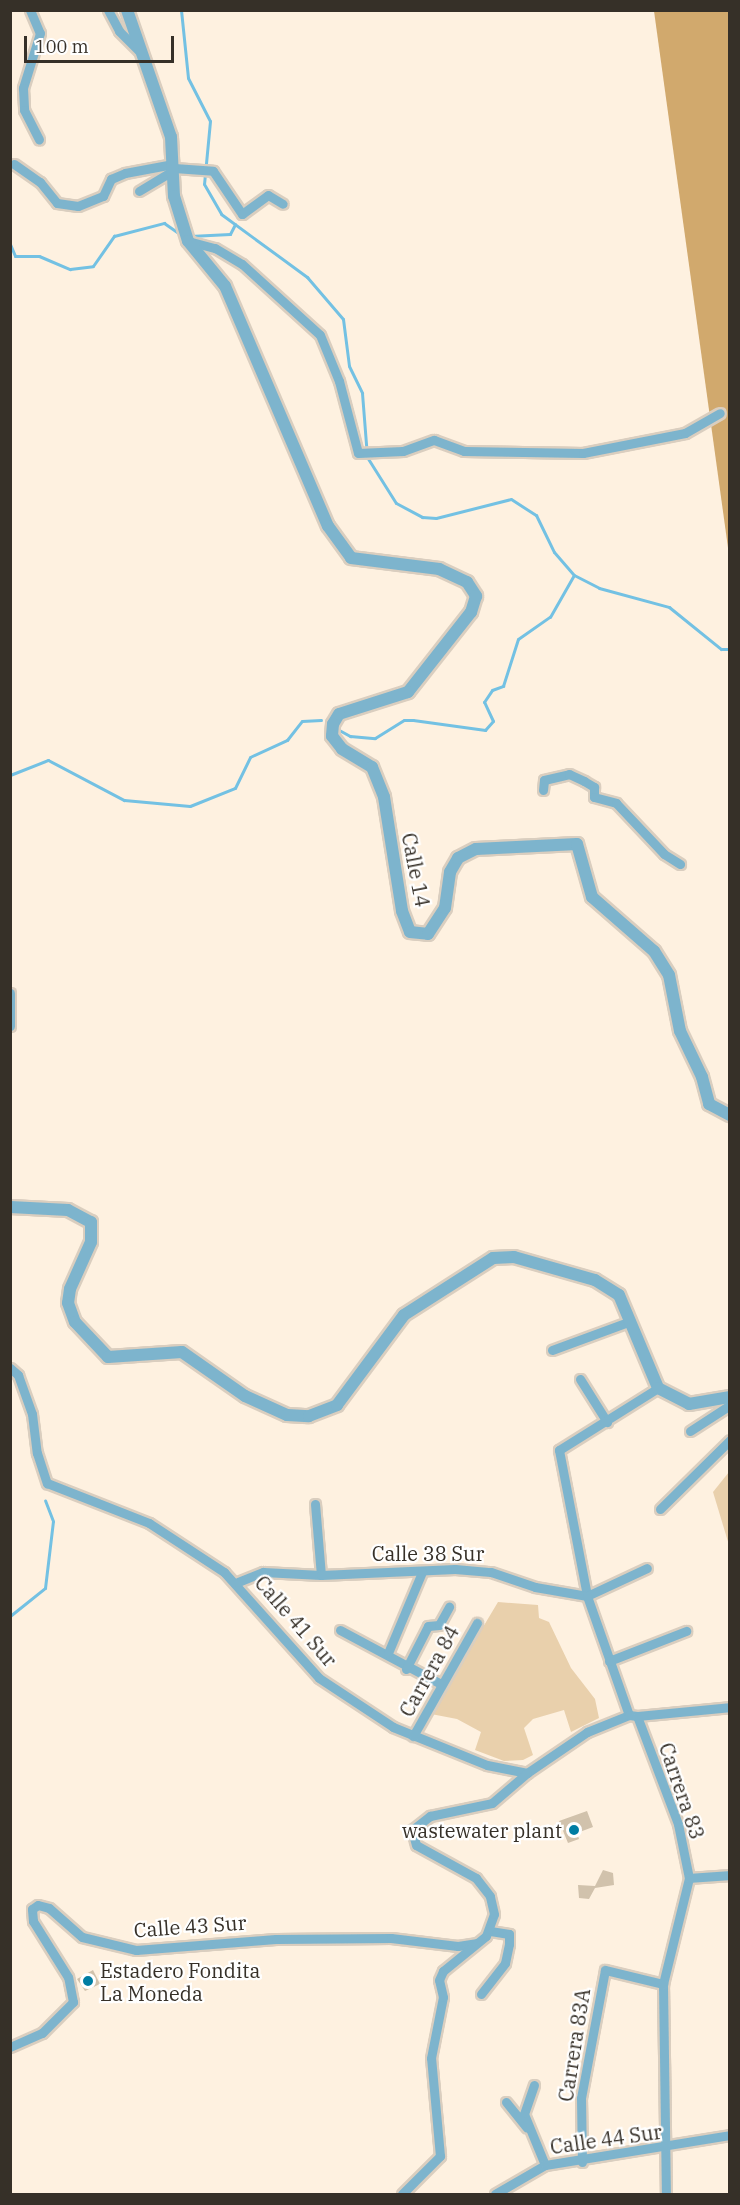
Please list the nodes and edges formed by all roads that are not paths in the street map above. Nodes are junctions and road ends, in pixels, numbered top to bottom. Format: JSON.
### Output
{"nodes":[{"id":1,"x":30,"y":10,"type":"edge"},
{"id":2,"x":108,"y":10,"type":"edge"},
{"id":3,"x":127,"y":10,"type":"edge"},
{"id":4,"x":144,"y":55,"type":"junction"},
{"id":5,"x":39,"y":139,"type":"dead end"},
{"id":6,"x":14,"y":164,"type":"dead end"},
{"id":7,"x":174,"y":167,"type":"junction"},
{"id":8,"x":139,"y":191,"type":"dead end"},
{"id":9,"x":283,"y":204,"type":"dead end"},
{"id":10,"x":188,"y":241,"type":"junction"},
{"id":11,"x":720,"y":413,"type":"dead end"},
{"id":12,"x":543,"y":790,"type":"dead end"},
{"id":13,"x":680,"y":864,"type":"dead end"},
{"id":14,"x":10,"y":993,"type":"edge"},
{"id":15,"x":10,"y":1026,"type":"edge"},
{"id":16,"x":729,"y":1115,"type":"edge"},
{"id":17,"x":10,"y":1207,"type":"edge"},
{"id":18,"x":631,"y":1321,"type":"junction"},
{"id":19,"x":552,"y":1350,"type":"dead end"},
{"id":20,"x":10,"y":1368,"type":"edge"},
{"id":21,"x":580,"y":1378,"type":"dead end"},
{"id":22,"x":658,"y":1388,"type":"junction"},
{"id":23,"x":729,"y":1397,"type":"edge"},
{"id":24,"x":729,"y":1405,"type":"edge"},
{"id":25,"x":607,"y":1422,"type":"junction"},
{"id":26,"x":690,"y":1431,"type":"dead end"},
{"id":27,"x":729,"y":1440,"type":"edge"},
{"id":28,"x":315,"y":1504,"type":"dead end"},
{"id":29,"x":660,"y":1509,"type":"dead end"},
{"id":30,"x":647,"y":1568,"type":"dead end"},
{"id":31,"x":422,"y":1572,"type":"junction"},
{"id":32,"x":321,"y":1575,"type":"junction"},
{"id":33,"x":238,"y":1582,"type":"junction"},
{"id":34,"x":587,"y":1596,"type":"junction"},
{"id":35,"x":449,"y":1607,"type":"dead end"},
{"id":36,"x":477,"y":1623,"type":"dead end"},
{"id":37,"x":340,"y":1630,"type":"dead end"},
{"id":38,"x":686,"y":1631,"type":"dead end"},
{"id":39,"x":388,"y":1653,"type":"junction"},
{"id":40,"x":609,"y":1661,"type":"junction"},
{"id":41,"x":405,"y":1669,"type":"junction"},
{"id":42,"x":441,"y":1684,"type":"junction"},
{"id":43,"x":729,"y":1707,"type":"edge"},
{"id":44,"x":633,"y":1715,"type":"junction"},
{"id":45,"x":413,"y":1736,"type":"junction"},
{"id":46,"x":527,"y":1773,"type":"junction"},
{"id":47,"x":729,"y":1875,"type":"edge"},
{"id":48,"x":689,"y":1878,"type":"junction"},
{"id":49,"x":490,"y":1931,"type":"junction"},
{"id":50,"x":476,"y":1943,"type":"junction"},
{"id":51,"x":663,"y":1984,"type":"junction"},
{"id":52,"x":481,"y":1994,"type":"dead end"},
{"id":53,"x":10,"y":2047,"type":"edge"},
{"id":54,"x":534,"y":2085,"type":"dead end"},
{"id":55,"x":506,"y":2102,"type":"dead end"},
{"id":56,"x":527,"y":2128,"type":"junction"},
{"id":57,"x":729,"y":2135,"type":"edge"},
{"id":58,"x":663,"y":2150,"type":"junction"},
{"id":59,"x":582,"y":2162,"type":"junction"},
{"id":60,"x":545,"y":2165,"type":"junction"},
{"id":61,"x":402,"y":2194,"type":"edge"},
{"id":62,"x":495,"y":2194,"type":"edge"},
{"id":63,"x":666,"y":2194,"type":"edge"}],
"edges":[{"from":1,"to":5,"type":"street"},
{"from":2,"to":4,"type":"street"},
{"from":3,"to":4,"type":"street"},
{"from":4,"to":7,"type":"street"},
{"from":6,"to":7,"type":"street"},
{"from":7,"to":8,"type":"street"},
{"from":7,"to":9,"type":"street"},
{"from":7,"to":10,"type":"street"},
{"from":10,"to":11,"type":"street"},
{"from":10,"to":16,"type":"street","name":"Calle 14"},
{"from":12,"to":13,"type":"street"},
{"from":14,"to":15,"type":"street"},
{"from":17,"to":18,"type":"street"},
{"from":18,"to":19,"type":"street"},
{"from":18,"to":22,"type":"street"},
{"from":20,"to":33,"type":"street","name":"Calle 41 Sur"},
{"from":21,"to":25,"type":"street"},
{"from":22,"to":23,"type":"street"},
{"from":22,"to":25,"type":"street"},
{"from":24,"to":26,"type":"street"},
{"from":25,"to":34,"type":"street","name":"Carrera 83"},
{"from":27,"to":29,"type":"street"},
{"from":28,"to":32,"type":"street"},
{"from":30,"to":34,"type":"street"},
{"from":31,"to":32,"type":"street","name":"Calle 38 Sur"},
{"from":31,"to":34,"type":"street","name":"Calle 38 Sur"},
{"from":31,"to":39,"type":"street"},
{"from":32,"to":33,"type":"street","name":"Calle 38 Sur"},
{"from":33,"to":45,"type":"street","name":"Calle 41 Sur"},
{"from":34,"to":40,"type":"street","name":"Carrera 83"},
{"from":35,"to":41,"type":"street"},
{"from":36,"to":42,"type":"street","name":"Carrera 84"},
{"from":37,"to":39,"type":"street"},
{"from":38,"to":40,"type":"street"},
{"from":39,"to":41,"type":"street"},
{"from":40,"to":44,"type":"street","name":"Carrera 83"},
{"from":41,"to":42,"type":"street"},
{"from":42,"to":45,"type":"street","name":"Carrera 84"},
{"from":43,"to":44,"type":"street"},
{"from":44,"to":46,"type":"street"},
{"from":44,"to":48,"type":"street","name":"Carrera 83"},
{"from":45,"to":46,"type":"street","name":"Calle 41 Sur"},
{"from":46,"to":49,"type":"street"},
{"from":47,"to":48,"type":"street"},
{"from":48,"to":51,"type":"street","name":"Carrera 83"},
{"from":49,"to":50,"type":"street"},
{"from":49,"to":52,"type":"street"},
{"from":50,"to":53,"type":"street","name":"Calle 43 Sur"},
{"from":50,"to":61,"type":"street"},
{"from":51,"to":58,"type":"street","name":"Carrera 83"},
{"from":51,"to":59,"type":"street","name":"Carrera 83A"},
{"from":54,"to":56,"type":"street"},
{"from":55,"to":56,"type":"street"},
{"from":56,"to":60,"type":"street"},
{"from":57,"to":58,"type":"street","name":"Calle 44 Sur"},
{"from":58,"to":59,"type":"street","name":"Calle 44 Sur"},
{"from":58,"to":63,"type":"street","name":"Carrera 83"},
{"from":59,"to":60,"type":"street","name":"Calle 44 Sur"},
{"from":60,"to":62,"type":"street","name":"Calle 44 Sur"}]}
